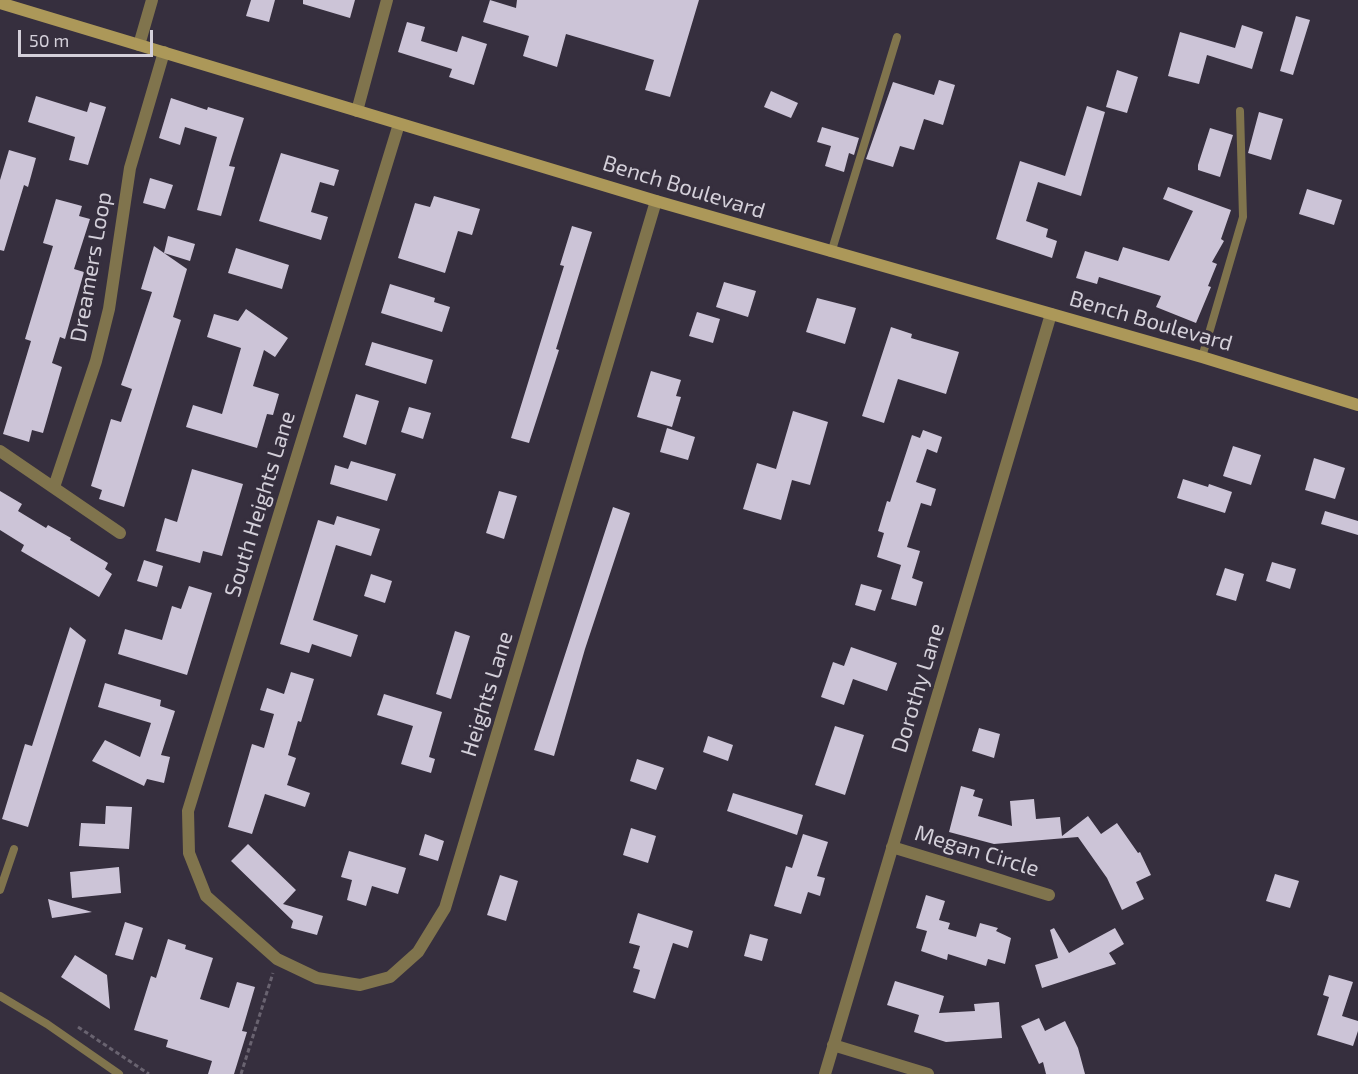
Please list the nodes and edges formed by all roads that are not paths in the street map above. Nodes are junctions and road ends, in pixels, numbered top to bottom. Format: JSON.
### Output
{"nodes":[{"id":1,"x":152,"y":0,"type":"edge"},
{"id":2,"x":387,"y":0,"type":"edge"},
{"id":3,"x":0,"y":3,"type":"edge"},
{"id":4,"x":897,"y":37,"type":"dead end"},
{"id":5,"x":139,"y":45,"type":"junction"},
{"id":6,"x":164,"y":52,"type":"junction"},
{"id":7,"x":357,"y":111,"type":"junction"},
{"id":8,"x":1240,"y":111,"type":"dead end"},
{"id":9,"x":399,"y":124,"type":"junction"},
{"id":10,"x":656,"y":201,"type":"junction"},
{"id":11,"x":831,"y":253,"type":"junction"},
{"id":12,"x":1051,"y":314,"type":"junction"},
{"id":13,"x":1202,"y":357,"type":"junction"},
{"id":14,"x":1358,"y":405,"type":"edge"},
{"id":15,"x":0,"y":451,"type":"edge"},
{"id":16,"x":54,"y":487,"type":"junction"},
{"id":17,"x":120,"y":533,"type":"dead end"},
{"id":18,"x":892,"y":848,"type":"junction"},
{"id":19,"x":14,"y":849,"type":"dead end"},
{"id":20,"x":0,"y":890,"type":"edge"},
{"id":21,"x":1049,"y":895,"type":"dead end"},
{"id":22,"x":206,"y":896,"type":"joint"},
{"id":23,"x":0,"y":996,"type":"edge"},
{"id":24,"x":833,"y":1045,"type":"junction"},
{"id":25,"x":119,"y":1074,"type":"edge"},
{"id":26,"x":825,"y":1074,"type":"edge"},
{"id":27,"x":928,"y":1074,"type":"edge"}],
"edges":[{"from":1,"to":5,"type":"street"},
{"from":2,"to":7,"type":"street"},
{"from":3,"to":5,"type":"main road","name":"Bench Boulevard"},
{"from":4,"to":11,"type":"lane"},
{"from":5,"to":6,"type":"main road","name":"Bench Boulevard"},
{"from":6,"to":7,"type":"main road","name":"Bench Boulevard"},
{"from":6,"to":16,"type":"street","name":"Dreamers Loop"},
{"from":7,"to":9,"type":"main road","name":"Bench Boulevard"},
{"from":8,"to":13,"type":"lane"},
{"from":9,"to":10,"type":"main road","name":"Bench Boulevard"},
{"from":9,"to":22,"type":"street","name":"South Heights Lane"},
{"from":10,"to":11,"type":"main road","name":"Bench Boulevard"},
{"from":10,"to":22,"type":"street","name":"Heights Lane"},
{"from":11,"to":12,"type":"main road","name":"Bench Boulevard"},
{"from":12,"to":13,"type":"main road","name":"Bench Boulevard"},
{"from":12,"to":18,"type":"street","name":"Dorothy Lane"},
{"from":13,"to":14,"type":"main road","name":"Bench Boulevard"},
{"from":15,"to":16,"type":"street"},
{"from":16,"to":17,"type":"street"},
{"from":18,"to":21,"type":"street","name":"Megan Circle"},
{"from":18,"to":24,"type":"street","name":"Dorothy Lane"},
{"from":19,"to":20,"type":"lane"},
{"from":23,"to":25,"type":"lane"},
{"from":24,"to":26,"type":"street","name":"Dorothy Lane"},
{"from":24,"to":27,"type":"street"}]}
